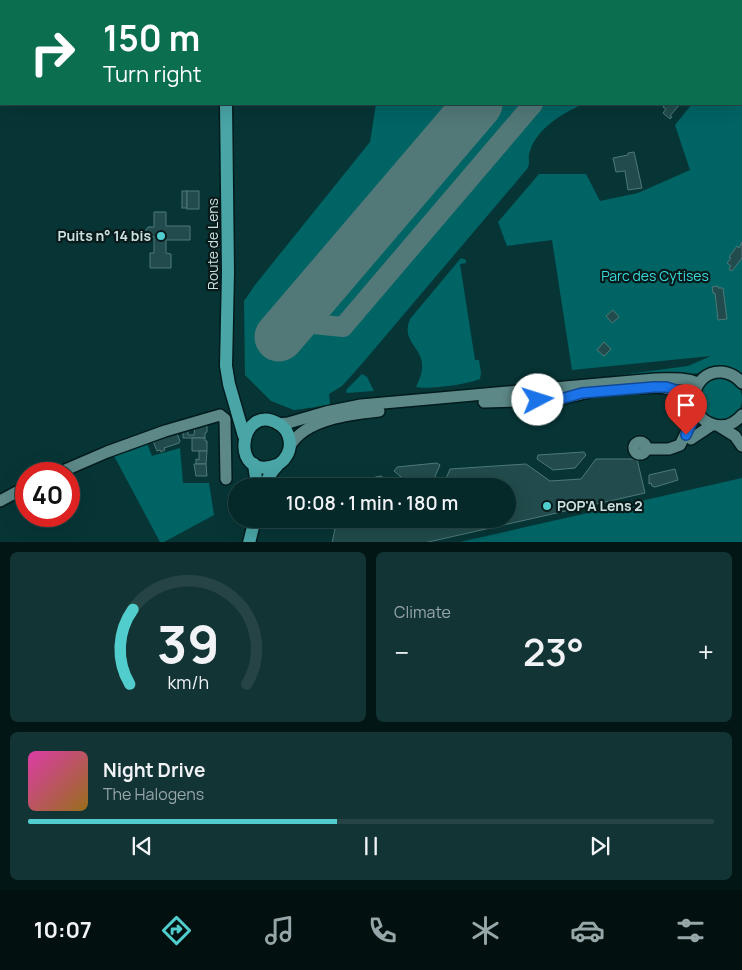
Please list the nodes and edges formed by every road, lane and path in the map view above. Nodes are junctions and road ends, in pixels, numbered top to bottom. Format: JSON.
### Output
{"nodes":[{"id":1,"x":226,"y":105,"type":"edge"},
{"id":2,"x":741,"y":382,"type":"edge"},
{"id":3,"x":698,"y":383,"type":"junction"},
{"id":4,"x":228,"y":384,"type":"junction"},
{"id":5,"x":694,"y":404,"type":"junction"},
{"id":6,"x":742,"y":415,"type":"edge"},
{"id":7,"x":260,"y":422,"type":"junction"},
{"id":8,"x":278,"y":424,"type":"junction"},
{"id":9,"x":716,"y":425,"type":"junction"},
{"id":10,"x":690,"y":438,"type":"dead end"},
{"id":11,"x":244,"y":442,"type":"junction"},
{"id":12,"x":290,"y":446,"type":"junction"},
{"id":13,"x":742,"y":446,"type":"edge"},
{"id":14,"x":226,"y":447,"type":"junction"},
{"id":15,"x":646,"y":449,"type":"dead end"},
{"id":16,"x":80,"y":464,"type":"edge"},
{"id":17,"x":254,"y":464,"type":"junction"},
{"id":18,"x":277,"y":465,"type":"junction"},
{"id":19,"x":256,"y":478,"type":"edge"},
{"id":20,"x":268,"y":478,"type":"edge"},
{"id":21,"x":226,"y":479,"type":"dead end"},
{"id":22,"x":15,"y":493,"type":"edge"},
{"id":23,"x":0,"y":501,"type":"edge"},
{"id":24,"x":253,"y":528,"type":"edge"},
{"id":25,"x":249,"y":542,"type":"edge"}],
"edges":[{"from":1,"to":4,"type":"main road","name":"Route de Lens"},
{"from":2,"to":3,"type":"street"},
{"from":3,"to":5,"type":"street"},
{"from":3,"to":8,"type":"street"},
{"from":4,"to":7,"type":"main road","name":"Route de Lens"},
{"from":4,"to":11,"type":"main road","name":"Route de Lens"},
{"from":5,"to":9,"type":"street"},
{"from":5,"to":12,"type":"street"},
{"from":5,"to":15,"type":"street"},
{"from":6,"to":9,"type":"street"},
{"from":7,"to":8,"type":"main road"},
{"from":7,"to":11,"type":"main road"},
{"from":8,"to":12,"type":"main road"},
{"from":9,"to":10,"type":"street"},
{"from":9,"to":13,"type":"street"},
{"from":11,"to":14,"type":"street"},
{"from":11,"to":17,"type":"main road"},
{"from":12,"to":18,"type":"main road"},
{"from":14,"to":16,"type":"street"},
{"from":14,"to":21,"type":"street"},
{"from":17,"to":18,"type":"main road"},
{"from":17,"to":19,"type":"main road"},
{"from":18,"to":20,"type":"main road"},
{"from":22,"to":23,"type":"street"},
{"from":24,"to":25,"type":"main road"}]}
